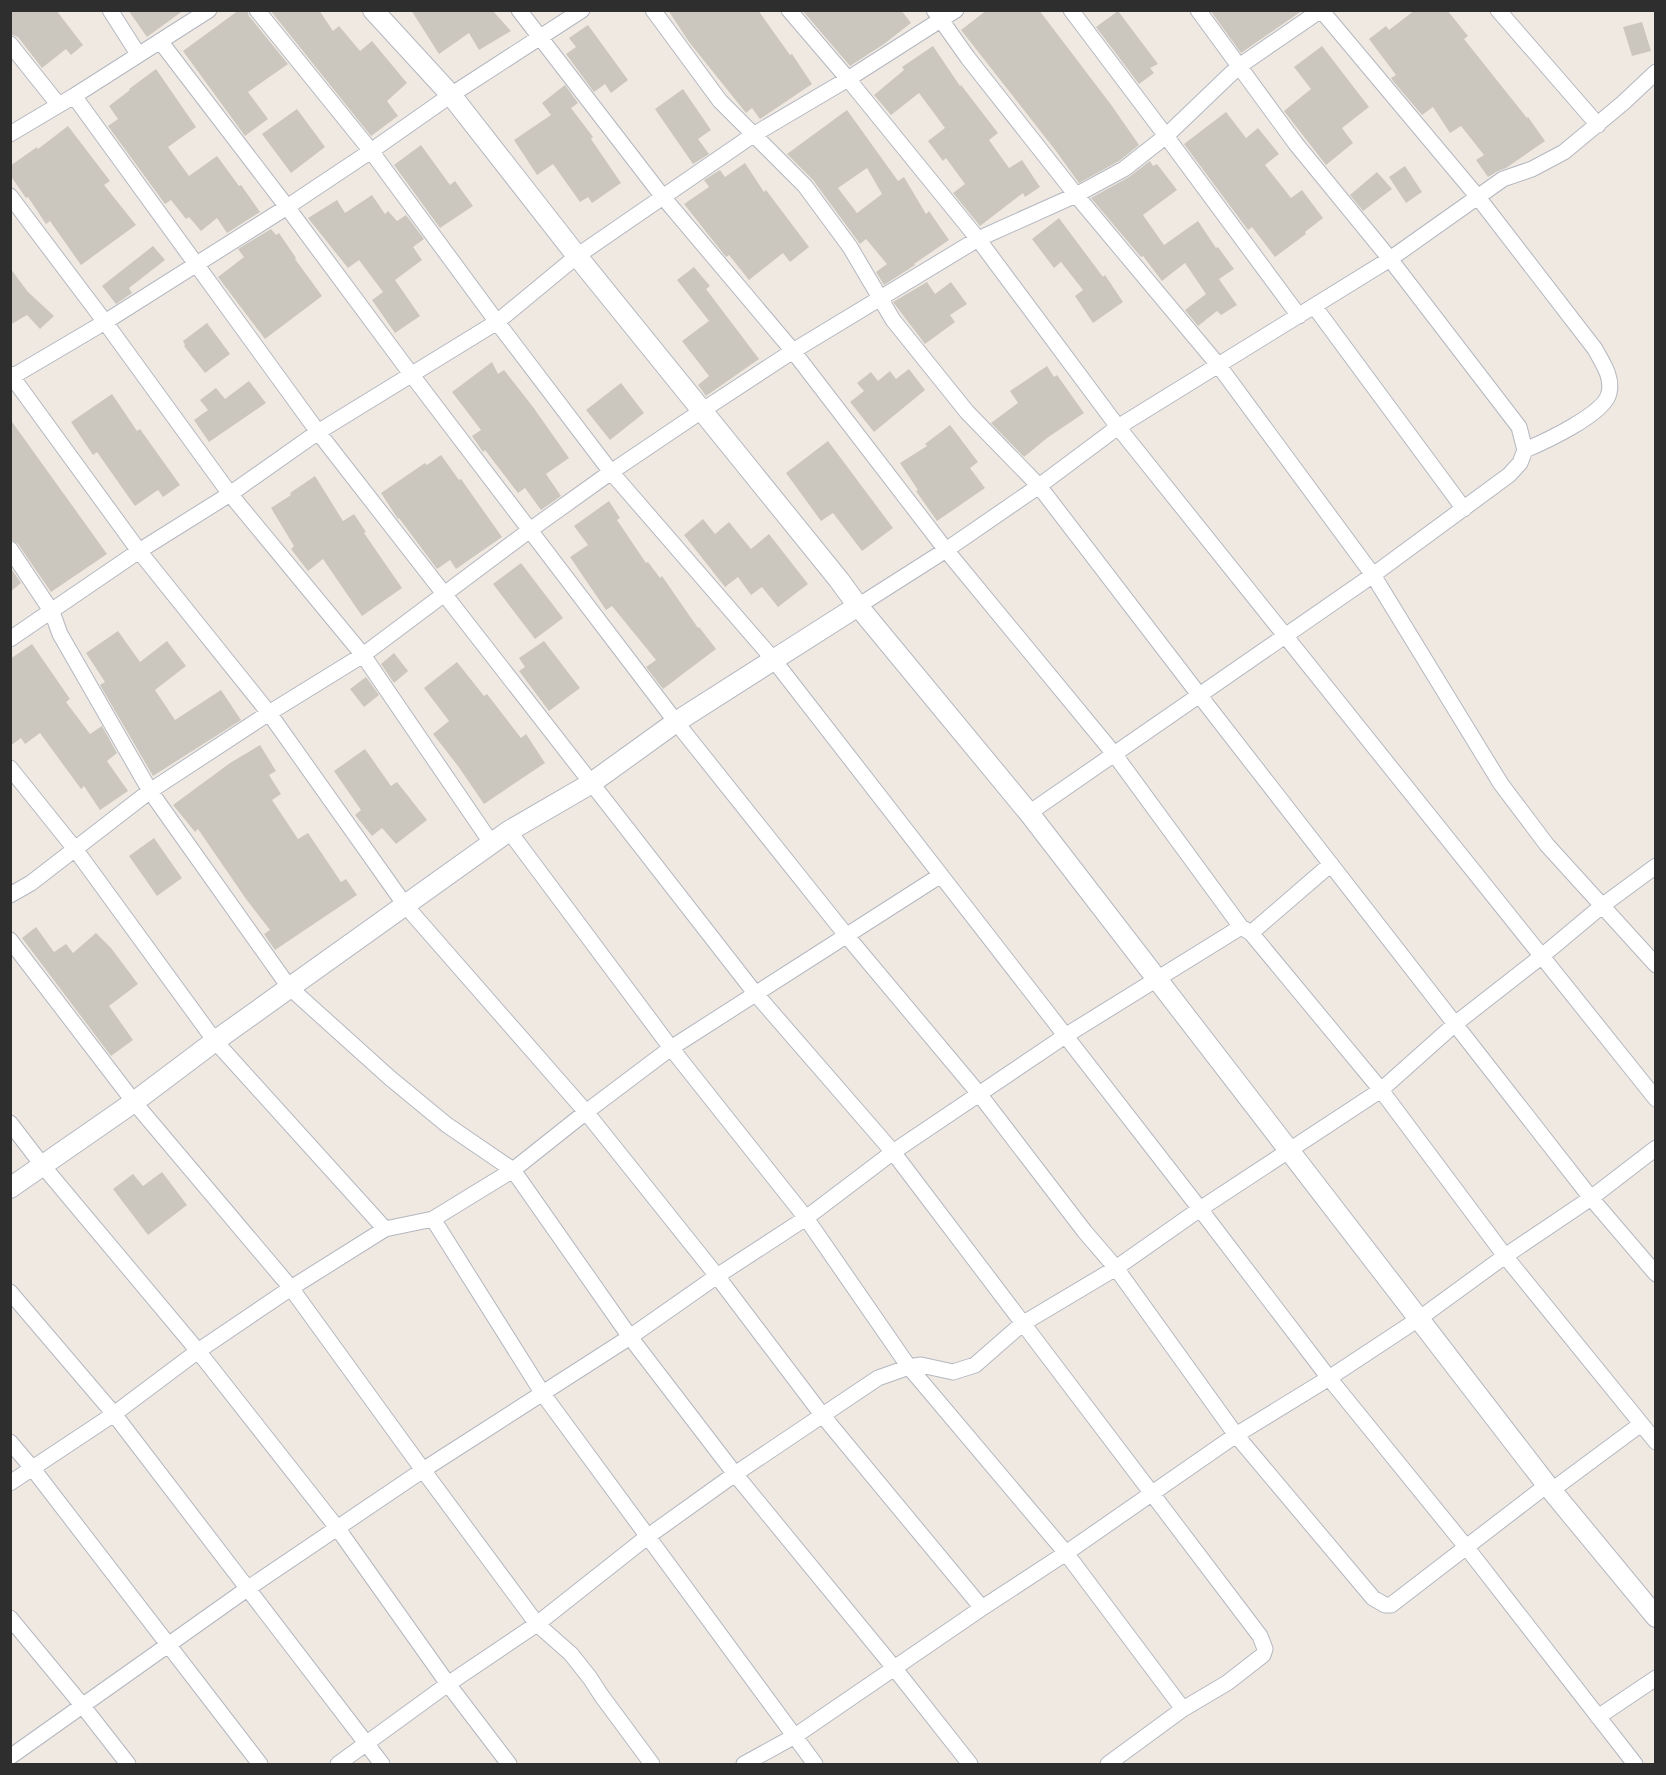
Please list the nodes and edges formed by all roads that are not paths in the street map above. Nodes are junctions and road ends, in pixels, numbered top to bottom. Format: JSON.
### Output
{"nodes":[{"id":1,"x":110,"y":10,"type":"edge"},
{"id":2,"x":209,"y":10,"type":"edge"},
{"id":3,"x":257,"y":10,"type":"edge"},
{"id":4,"x":374,"y":10,"type":"edge"},
{"id":5,"x":519,"y":10,"type":"edge"},
{"id":6,"x":582,"y":10,"type":"edge"},
{"id":7,"x":653,"y":10,"type":"edge"},
{"id":8,"x":789,"y":10,"type":"edge"},
{"id":9,"x":956,"y":10,"type":"edge"},
{"id":10,"x":1071,"y":10,"type":"edge"},
{"id":11,"x":1198,"y":10,"type":"edge"},
{"id":12,"x":1321,"y":10,"type":"edge"},
{"id":13,"x":1498,"y":10,"type":"edge"},
{"id":14,"x":938,"y":15,"type":"edge"},
{"id":15,"x":541,"y":38,"type":"junction"},
{"id":16,"x":160,"y":41,"type":"junction"},
{"id":17,"x":10,"y":44,"type":"edge"},
{"id":18,"x":138,"y":54,"type":"junction"},
{"id":19,"x":1238,"y":67,"type":"junction"},
{"id":20,"x":1656,"y":72,"type":"edge"},
{"id":21,"x":848,"y":79,"type":"junction"},
{"id":22,"x":451,"y":95,"type":"junction"},
{"id":23,"x":74,"y":96,"type":"junction"},
{"id":24,"x":58,"y":104,"type":"junction"},
{"id":25,"x":1598,"y":124,"type":"junction"},
{"id":26,"x":10,"y":134,"type":"edge"},
{"id":27,"x":753,"y":135,"type":"junction"},
{"id":28,"x":1166,"y":136,"type":"junction"},
{"id":29,"x":371,"y":151,"type":"junction"},
{"id":30,"x":1076,"y":195,"type":"junction"},
{"id":31,"x":10,"y":196,"type":"edge"},
{"id":32,"x":663,"y":196,"type":"junction"},
{"id":33,"x":1477,"y":196,"type":"junction"},
{"id":34,"x":287,"y":207,"type":"junction"},
{"id":35,"x":978,"y":239,"type":"junction"},
{"id":36,"x":577,"y":256,"type":"junction"},
{"id":37,"x":1390,"y":259,"type":"junction"},
{"id":38,"x":196,"y":265,"type":"junction"},
{"id":39,"x":880,"y":297,"type":"junction"},
{"id":40,"x":1314,"y":306,"type":"junction"},
{"id":41,"x":1299,"y":316,"type":"junction"},
{"id":42,"x":105,"y":322,"type":"junction"},
{"id":43,"x":497,"y":322,"type":"junction"},
{"id":44,"x":793,"y":351,"type":"junction"},
{"id":45,"x":1219,"y":366,"type":"junction"},
{"id":46,"x":411,"y":374,"type":"junction"},
{"id":47,"x":11,"y":376,"type":"edge"},
{"id":48,"x":703,"y":410,"type":"junction"},
{"id":49,"x":1118,"y":427,"type":"junction"},
{"id":50,"x":318,"y":432,"type":"junction"},
{"id":51,"x":1525,"y":450,"type":"junction"},
{"id":52,"x":610,"y":472,"type":"junction"},
{"id":53,"x":1039,"y":486,"type":"junction"},
{"id":54,"x":230,"y":494,"type":"junction"},
{"id":55,"x":1464,"y":509,"type":"junction"},
{"id":56,"x":530,"y":530,"type":"junction"},
{"id":57,"x":10,"y":549,"type":"edge"},
{"id":58,"x":946,"y":550,"type":"junction"},
{"id":59,"x":139,"y":551,"type":"junction"},
{"id":60,"x":1373,"y":575,"type":"junction"},
{"id":61,"x":445,"y":594,"type":"junction"},
{"id":62,"x":858,"y":606,"type":"junction"},
{"id":63,"x":52,"y":612,"type":"junction"},
{"id":64,"x":1284,"y":635,"type":"junction"},
{"id":65,"x":10,"y":639,"type":"edge"},
{"id":66,"x":363,"y":656,"type":"junction"},
{"id":67,"x":773,"y":659,"type":"junction"},
{"id":68,"x":1200,"y":696,"type":"junction"},
{"id":69,"x":268,"y":713,"type":"junction"},
{"id":70,"x":676,"y":722,"type":"junction"},
{"id":71,"x":1115,"y":755,"type":"junction"},
{"id":72,"x":10,"y":768,"type":"edge"},
{"id":73,"x":590,"y":784,"type":"junction"},
{"id":74,"x":150,"y":791,"type":"junction"},
{"id":75,"x":1029,"y":813,"type":"junction"},
{"id":76,"x":509,"y":831,"type":"junction"},
{"id":77,"x":492,"y":844,"type":"junction"},
{"id":78,"x":75,"y":849,"type":"junction"},
{"id":79,"x":1331,"y":864,"type":"junction"},
{"id":80,"x":1656,"y":866,"type":"edge"},
{"id":81,"x":941,"y":874,"type":"junction"},
{"id":82,"x":10,"y":895,"type":"edge"},
{"id":83,"x":405,"y":905,"type":"junction"},
{"id":84,"x":1603,"y":905,"type":"junction"},
{"id":85,"x":1246,"y":930,"type":"junction"},
{"id":86,"x":846,"y":935,"type":"junction"},
{"id":87,"x":10,"y":940,"type":"edge"},
{"id":88,"x":1542,"y":956,"type":"junction"},
{"id":89,"x":1656,"y":965,"type":"edge"},
{"id":90,"x":1156,"y":979,"type":"junction"},
{"id":91,"x":289,"y":987,"type":"junction"},
{"id":92,"x":755,"y":993,"type":"junction"},
{"id":93,"x":1455,"y":1024,"type":"junction"},
{"id":94,"x":1065,"y":1036,"type":"junction"},
{"id":95,"x":215,"y":1041,"type":"junction"},
{"id":96,"x":671,"y":1047,"type":"junction"},
{"id":97,"x":1381,"y":1090,"type":"junction"},
{"id":98,"x":980,"y":1095,"type":"junction"},
{"id":99,"x":1656,"y":1099,"type":"edge"},
{"id":100,"x":134,"y":1102,"type":"junction"},
{"id":101,"x":586,"y":1112,"type":"junction"},
{"id":102,"x":10,"y":1123,"type":"edge"},
{"id":103,"x":1656,"y":1148,"type":"edge"},
{"id":104,"x":1291,"y":1150,"type":"junction"},
{"id":105,"x":893,"y":1152,"type":"junction"},
{"id":106,"x":43,"y":1166,"type":"junction"},
{"id":107,"x":513,"y":1170,"type":"junction"},
{"id":108,"x":10,"y":1188,"type":"edge"},
{"id":109,"x":1591,"y":1198,"type":"junction"},
{"id":110,"x":1200,"y":1209,"type":"junction"},
{"id":111,"x":806,"y":1218,"type":"junction"},
{"id":112,"x":433,"y":1219,"type":"junction"},
{"id":113,"x":386,"y":1229,"type":"junction"},
{"id":114,"x":1505,"y":1256,"type":"junction"},
{"id":115,"x":1116,"y":1268,"type":"junction"},
{"id":116,"x":1656,"y":1274,"type":"edge"},
{"id":117,"x":717,"y":1276,"type":"junction"},
{"id":118,"x":291,"y":1288,"type":"junction"},
{"id":119,"x":10,"y":1292,"type":"edge"},
{"id":120,"x":1420,"y":1318,"type":"junction"},
{"id":121,"x":1022,"y":1324,"type":"junction"},
{"id":122,"x":630,"y":1337,"type":"junction"},
{"id":123,"x":198,"y":1351,"type":"junction"},
{"id":124,"x":909,"y":1367,"type":"junction"},
{"id":125,"x":1329,"y":1378,"type":"junction"},
{"id":126,"x":543,"y":1394,"type":"junction"},
{"id":127,"x":114,"y":1414,"type":"junction"},
{"id":128,"x":823,"y":1416,"type":"junction"},
{"id":129,"x":1641,"y":1424,"type":"junction"},
{"id":130,"x":1236,"y":1435,"type":"junction"},
{"id":131,"x":10,"y":1442,"type":"edge"},
{"id":132,"x":1656,"y":1443,"type":"edge"},
{"id":133,"x":33,"y":1469,"type":"junction"},
{"id":134,"x":423,"y":1470,"type":"junction"},
{"id":135,"x":735,"y":1474,"type":"junction"},
{"id":136,"x":10,"y":1483,"type":"edge"},
{"id":137,"x":1550,"y":1487,"type":"junction"},
{"id":138,"x":1151,"y":1494,"type":"junction"},
{"id":139,"x":338,"y":1529,"type":"junction"},
{"id":140,"x":647,"y":1537,"type":"junction"},
{"id":141,"x":1467,"y":1548,"type":"junction"},
{"id":142,"x":1066,"y":1553,"type":"junction"},
{"id":143,"x":247,"y":1589,"type":"junction"},
{"id":144,"x":982,"y":1608,"type":"junction"},
{"id":145,"x":1656,"y":1617,"type":"edge"},
{"id":146,"x":10,"y":1618,"type":"edge"},
{"id":147,"x":537,"y":1624,"type":"junction"},
{"id":148,"x":168,"y":1644,"type":"junction"},
{"id":149,"x":895,"y":1669,"type":"junction"},
{"id":150,"x":1656,"y":1678,"type":"edge"},
{"id":151,"x":448,"y":1684,"type":"junction"},
{"id":152,"x":82,"y":1705,"type":"junction"},
{"id":153,"x":1183,"y":1708,"type":"junction"},
{"id":154,"x":1598,"y":1717,"type":"junction"},
{"id":155,"x":795,"y":1736,"type":"junction"},
{"id":156,"x":365,"y":1744,"type":"junction"},
{"id":157,"x":10,"y":1757,"type":"edge"},
{"id":158,"x":128,"y":1764,"type":"edge"},
{"id":159,"x":260,"y":1764,"type":"edge"},
{"id":160,"x":338,"y":1764,"type":"edge"},
{"id":161,"x":382,"y":1764,"type":"edge"},
{"id":162,"x":509,"y":1764,"type":"edge"},
{"id":163,"x":652,"y":1764,"type":"edge"},
{"id":164,"x":744,"y":1764,"type":"edge"},
{"id":165,"x":815,"y":1764,"type":"edge"},
{"id":166,"x":970,"y":1764,"type":"edge"},
{"id":167,"x":1108,"y":1764,"type":"edge"},
{"id":168,"x":1635,"y":1764,"type":"edge"}],
"edges":[{"from":1,"to":18,"type":"street"},
{"from":2,"to":16,"type":"street"},
{"from":3,"to":29,"type":"street"},
{"from":4,"to":22,"type":"street"},
{"from":5,"to":15,"type":"street"},
{"from":6,"to":15,"type":"street"},
{"from":7,"to":27,"type":"street"},
{"from":8,"to":21,"type":"street"},
{"from":9,"to":14,"type":"street"},
{"from":10,"to":28,"type":"street"},
{"from":11,"to":19,"type":"street"},
{"from":12,"to":19,"type":"street"},
{"from":12,"to":33,"type":"street"},
{"from":13,"to":25,"type":"street"},
{"from":14,"to":21,"type":"street"},
{"from":14,"to":30,"type":"street"},
{"from":15,"to":22,"type":"street"},
{"from":15,"to":32,"type":"street"},
{"from":16,"to":18,"type":"street"},
{"from":16,"to":34,"type":"street"},
{"from":17,"to":24,"type":"street"},
{"from":18,"to":23,"type":"street"},
{"from":19,"to":28,"type":"street"},
{"from":19,"to":37,"type":"street"},
{"from":20,"to":25,"type":"street"},
{"from":21,"to":27,"type":"street"},
{"from":21,"to":35,"type":"street"},
{"from":22,"to":29,"type":"street"},
{"from":22,"to":36,"type":"street"},
{"from":23,"to":24,"type":"street"},
{"from":23,"to":38,"type":"street"},
{"from":24,"to":26,"type":"street"},
{"from":25,"to":33,"type":"street"},
{"from":27,"to":32,"type":"street"},
{"from":27,"to":39,"type":"street"},
{"from":28,"to":30,"type":"street"},
{"from":28,"to":41,"type":"street"},
{"from":29,"to":34,"type":"street"},
{"from":29,"to":43,"type":"street"},
{"from":30,"to":35,"type":"street"},
{"from":30,"to":45,"type":"street"},
{"from":31,"to":42,"type":"street"},
{"from":32,"to":36,"type":"street"},
{"from":32,"to":44,"type":"street"},
{"from":33,"to":37,"type":"street"},
{"from":33,"to":51,"type":"street"},
{"from":34,"to":38,"type":"street"},
{"from":34,"to":46,"type":"street"},
{"from":35,"to":39,"type":"street"},
{"from":35,"to":49,"type":"street"},
{"from":36,"to":43,"type":"street"},
{"from":36,"to":48,"type":"street"},
{"from":37,"to":40,"type":"street"},
{"from":37,"to":51,"type":"street"},
{"from":38,"to":42,"type":"street"},
{"from":38,"to":50,"type":"street"},
{"from":39,"to":44,"type":"street"},
{"from":39,"to":53,"type":"street"},
{"from":40,"to":41,"type":"street"},
{"from":40,"to":55,"type":"street"},
{"from":41,"to":45,"type":"street"},
{"from":42,"to":47,"type":"street"},
{"from":42,"to":54,"type":"street"},
{"from":43,"to":46,"type":"street"},
{"from":43,"to":52,"type":"street"},
{"from":44,"to":48,"type":"street"},
{"from":44,"to":58,"type":"street"},
{"from":45,"to":49,"type":"street"},
{"from":45,"to":60,"type":"street"},
{"from":46,"to":50,"type":"street"},
{"from":46,"to":56,"type":"street"},
{"from":47,"to":59,"type":"street"},
{"from":48,"to":52,"type":"street"},
{"from":48,"to":62,"type":"street"},
{"from":49,"to":53,"type":"street"},
{"from":49,"to":64,"type":"street"},
{"from":50,"to":54,"type":"street"},
{"from":50,"to":61,"type":"street"},
{"from":51,"to":55,"type":"street"},
{"from":52,"to":56,"type":"street"},
{"from":52,"to":67,"type":"street"},
{"from":53,"to":58,"type":"street"},
{"from":53,"to":68,"type":"street"},
{"from":54,"to":59,"type":"street"},
{"from":54,"to":66,"type":"street"},
{"from":55,"to":60,"type":"street"},
{"from":56,"to":61,"type":"street"},
{"from":56,"to":70,"type":"street"},
{"from":57,"to":63,"type":"street"},
{"from":58,"to":62,"type":"street"},
{"from":58,"to":71,"type":"street"},
{"from":59,"to":63,"type":"street"},
{"from":59,"to":69,"type":"street"},
{"from":60,"to":64,"type":"street"},
{"from":60,"to":84,"type":"street"},
{"from":61,"to":66,"type":"street"},
{"from":61,"to":73,"type":"street"},
{"from":62,"to":67,"type":"street"},
{"from":62,"to":75,"type":"street"},
{"from":63,"to":65,"type":"street"},
{"from":63,"to":74,"type":"street"},
{"from":64,"to":68,"type":"street"},
{"from":64,"to":88,"type":"street"},
{"from":66,"to":69,"type":"street"},
{"from":66,"to":77,"type":"street"},
{"from":67,"to":70,"type":"street"},
{"from":67,"to":81,"type":"street"},
{"from":68,"to":71,"type":"street"},
{"from":68,"to":79,"type":"street"},
{"from":69,"to":74,"type":"street"},
{"from":69,"to":83,"type":"street"},
{"from":70,"to":73,"type":"street"},
{"from":70,"to":86,"type":"street"},
{"from":71,"to":75,"type":"street"},
{"from":71,"to":85,"type":"street"},
{"from":72,"to":78,"type":"street"},
{"from":73,"to":76,"type":"street"},
{"from":73,"to":92,"type":"street"},
{"from":74,"to":78,"type":"street"},
{"from":74,"to":91,"type":"street"},
{"from":75,"to":90,"type":"street"},
{"from":76,"to":77,"type":"street"},
{"from":76,"to":96,"type":"street"},
{"from":77,"to":83,"type":"street"},
{"from":78,"to":82,"type":"street"},
{"from":78,"to":95,"type":"street"},
{"from":79,"to":85,"type":"street"},
{"from":79,"to":93,"type":"street"},
{"from":80,"to":84,"type":"street"},
{"from":81,"to":86,"type":"street"},
{"from":81,"to":94,"type":"street"},
{"from":83,"to":91,"type":"street"},
{"from":83,"to":101,"type":"street"},
{"from":84,"to":88,"type":"street"},
{"from":84,"to":89,"type":"street"},
{"from":85,"to":90,"type":"street"},
{"from":85,"to":97,"type":"street"},
{"from":86,"to":92,"type":"street"},
{"from":86,"to":98,"type":"street"},
{"from":87,"to":100,"type":"street"},
{"from":88,"to":93,"type":"street"},
{"from":88,"to":99,"type":"street"},
{"from":90,"to":94,"type":"street"},
{"from":90,"to":104,"type":"street"},
{"from":91,"to":95,"type":"street"},
{"from":91,"to":107,"type":"street"},
{"from":92,"to":96,"type":"street"},
{"from":92,"to":105,"type":"street"},
{"from":93,"to":97,"type":"street"},
{"from":93,"to":109,"type":"street"},
{"from":94,"to":98,"type":"street"},
{"from":94,"to":110,"type":"street"},
{"from":95,"to":100,"type":"street"},
{"from":95,"to":113,"type":"street"},
{"from":96,"to":101,"type":"street"},
{"from":96,"to":111,"type":"street"},
{"from":97,"to":104,"type":"street"},
{"from":97,"to":114,"type":"street"},
{"from":98,"to":105,"type":"street"},
{"from":98,"to":115,"type":"street"},
{"from":100,"to":106,"type":"street"},
{"from":100,"to":118,"type":"street"},
{"from":101,"to":107,"type":"street"},
{"from":101,"to":117,"type":"street"},
{"from":102,"to":106,"type":"street"},
{"from":103,"to":109,"type":"street"},
{"from":104,"to":110,"type":"street"},
{"from":104,"to":120,"type":"street"},
{"from":105,"to":111,"type":"street"},
{"from":105,"to":121,"type":"street"},
{"from":106,"to":108,"type":"street"},
{"from":106,"to":123,"type":"street"},
{"from":107,"to":112,"type":"street"},
{"from":107,"to":122,"type":"street"},
{"from":109,"to":114,"type":"street"},
{"from":109,"to":116,"type":"street"},
{"from":110,"to":115,"type":"street"},
{"from":110,"to":125,"type":"street"},
{"from":111,"to":117,"type":"street"},
{"from":111,"to":124,"type":"street"},
{"from":112,"to":113,"type":"street"},
{"from":112,"to":126,"type":"street"},
{"from":113,"to":118,"type":"street"},
{"from":114,"to":120,"type":"street"},
{"from":114,"to":129,"type":"street"},
{"from":115,"to":121,"type":"street"},
{"from":115,"to":130,"type":"street"},
{"from":117,"to":122,"type":"street"},
{"from":117,"to":128,"type":"street"},
{"from":118,"to":123,"type":"street"},
{"from":118,"to":134,"type":"street"},
{"from":119,"to":127,"type":"street"},
{"from":120,"to":125,"type":"street"},
{"from":120,"to":137,"type":"street"},
{"from":121,"to":124,"type":"street"},
{"from":121,"to":138,"type":"street"},
{"from":122,"to":126,"type":"street"},
{"from":122,"to":135,"type":"street"},
{"from":123,"to":127,"type":"street"},
{"from":123,"to":139,"type":"street"},
{"from":124,"to":128,"type":"street"},
{"from":124,"to":142,"type":"street"},
{"from":125,"to":130,"type":"street"},
{"from":125,"to":141,"type":"street"},
{"from":126,"to":134,"type":"street"},
{"from":126,"to":140,"type":"street"},
{"from":127,"to":133,"type":"street"},
{"from":127,"to":143,"type":"street"},
{"from":128,"to":135,"type":"street"},
{"from":128,"to":144,"type":"street"},
{"from":129,"to":132,"type":"street"},
{"from":129,"to":137,"type":"street"},
{"from":130,"to":138,"type":"street"},
{"from":130,"to":141,"type":"street"},
{"from":131,"to":133,"type":"street"},
{"from":133,"to":136,"type":"street"},
{"from":133,"to":148,"type":"street"},
{"from":134,"to":139,"type":"street"},
{"from":134,"to":147,"type":"street"},
{"from":135,"to":140,"type":"street"},
{"from":135,"to":149,"type":"street"},
{"from":137,"to":141,"type":"street"},
{"from":137,"to":145,"type":"street"},
{"from":138,"to":142,"type":"street"},
{"from":138,"to":153,"type":"street"},
{"from":139,"to":143,"type":"street"},
{"from":139,"to":151,"type":"street"},
{"from":140,"to":147,"type":"street"},
{"from":140,"to":155,"type":"street"},
{"from":141,"to":154,"type":"street"},
{"from":142,"to":144,"type":"street"},
{"from":142,"to":153,"type":"street"},
{"from":143,"to":148,"type":"street"},
{"from":143,"to":156,"type":"street"},
{"from":144,"to":149,"type":"street"},
{"from":146,"to":152,"type":"street"},
{"from":147,"to":151,"type":"street"},
{"from":147,"to":163,"type":"street"},
{"from":148,"to":152,"type":"street"},
{"from":148,"to":159,"type":"street"},
{"from":149,"to":155,"type":"street"},
{"from":149,"to":166,"type":"street"},
{"from":150,"to":154,"type":"street"},
{"from":151,"to":156,"type":"street"},
{"from":151,"to":162,"type":"street"},
{"from":152,"to":157,"type":"street"},
{"from":152,"to":158,"type":"street"},
{"from":153,"to":167,"type":"street"},
{"from":154,"to":168,"type":"street"},
{"from":155,"to":164,"type":"street"},
{"from":155,"to":165,"type":"street"},
{"from":156,"to":160,"type":"street"},
{"from":156,"to":161,"type":"street"}]}
